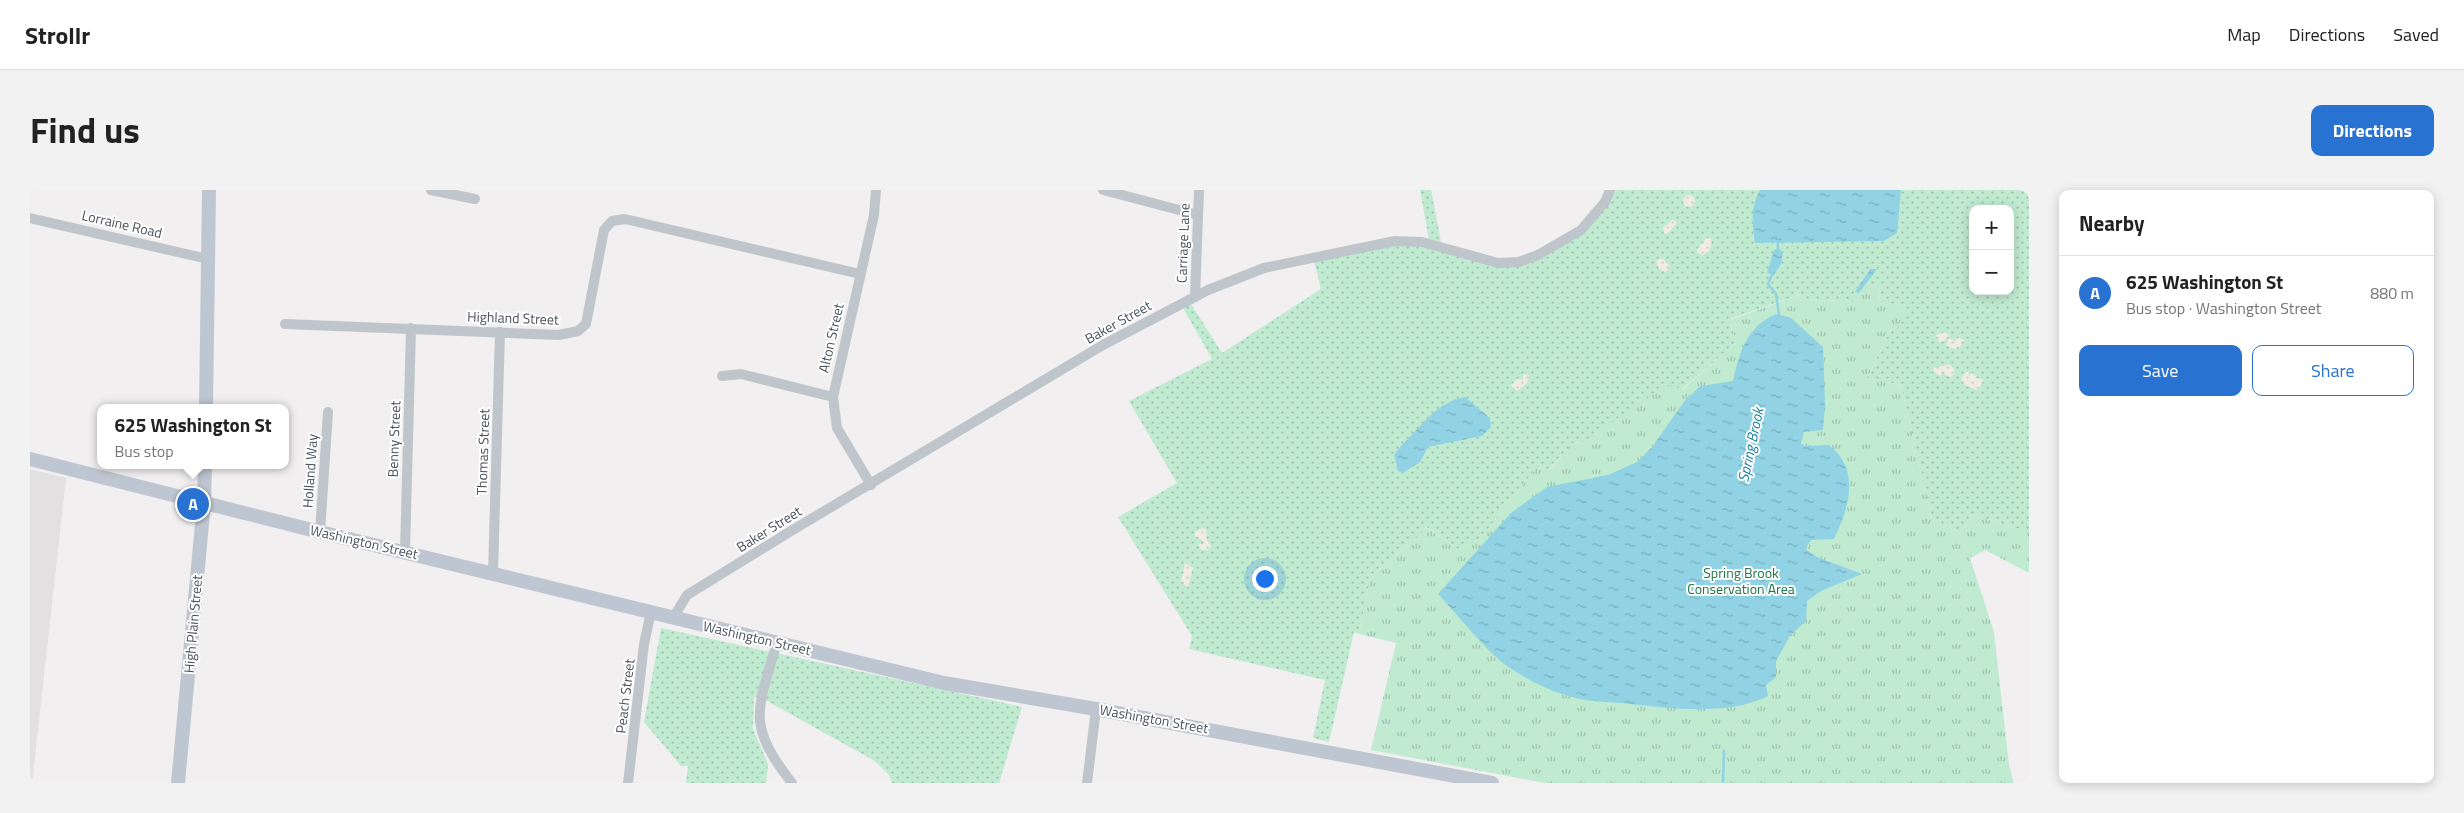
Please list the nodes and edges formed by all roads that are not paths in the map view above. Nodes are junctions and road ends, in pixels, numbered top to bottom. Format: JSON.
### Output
{"nodes":[{"id":1,"x":209,"y":190,"type":"edge"},
{"id":2,"x":430,"y":190,"type":"edge"},
{"id":3,"x":876,"y":190,"type":"edge"},
{"id":4,"x":1103,"y":190,"type":"edge"},
{"id":5,"x":1199,"y":190,"type":"edge"},
{"id":6,"x":1610,"y":190,"type":"edge"},
{"id":7,"x":475,"y":199,"type":"dead end"},
{"id":8,"x":1198,"y":215,"type":"junction"},
{"id":9,"x":30,"y":218,"type":"edge"},
{"id":10,"x":208,"y":259,"type":"junction"},
{"id":11,"x":860,"y":274,"type":"junction"},
{"id":12,"x":1195,"y":297,"type":"junction"},
{"id":13,"x":285,"y":324,"type":"dead end"},
{"id":14,"x":411,"y":328,"type":"junction"},
{"id":15,"x":500,"y":332,"type":"junction"},
{"id":16,"x":722,"y":376,"type":"dead end"},
{"id":17,"x":833,"y":397,"type":"junction"},
{"id":18,"x":206,"y":404,"type":"edge"},
{"id":19,"x":328,"y":412,"type":"dead end"},
{"id":20,"x":30,"y":459,"type":"edge"},
{"id":21,"x":205,"y":469,"type":"edge"},
{"id":22,"x":871,"y":484,"type":"junction"},
{"id":23,"x":204,"y":502,"type":"junction"},
{"id":24,"x":320,"y":532,"type":"junction"},
{"id":25,"x":405,"y":552,"type":"junction"},
{"id":26,"x":493,"y":573,"type":"junction"},
{"id":27,"x":651,"y":612,"type":"junction"},
{"id":28,"x":673,"y":618,"type":"junction"},
{"id":29,"x":777,"y":642,"type":"junction"},
{"id":30,"x":1096,"y":709,"type":"junction"},
{"id":31,"x":178,"y":783,"type":"edge"},
{"id":32,"x":628,"y":783,"type":"edge"},
{"id":33,"x":792,"y":783,"type":"edge"},
{"id":34,"x":1087,"y":783,"type":"edge"},
{"id":35,"x":1492,"y":783,"type":"edge"}],
"edges":[{"from":1,"to":10,"type":"main road"},
{"from":2,"to":7,"type":"street"},
{"from":3,"to":11,"type":"street","name":"Alton Street"},
{"from":4,"to":8,"type":"street"},
{"from":5,"to":8,"type":"street","name":"Carriage Lane"},
{"from":6,"to":12,"type":"street","name":"Baker Street"},
{"from":8,"to":12,"type":"street","name":"Carriage Lane"},
{"from":9,"to":10,"type":"street","name":"Lorraine Road"},
{"from":10,"to":18,"type":"main road"},
{"from":11,"to":15,"type":"street","name":"Highland Street"},
{"from":11,"to":17,"type":"street","name":"Alton Street"},
{"from":12,"to":22,"type":"street","name":"Baker Street"},
{"from":13,"to":14,"type":"street","name":"Highland Street"},
{"from":14,"to":15,"type":"street","name":"Highland Street"},
{"from":14,"to":25,"type":"street","name":"Benny Street"},
{"from":15,"to":26,"type":"street","name":"Thomas Street"},
{"from":16,"to":17,"type":"street"},
{"from":17,"to":22,"type":"street","name":"Alton Street"},
{"from":19,"to":24,"type":"street","name":"Holland Way"},
{"from":20,"to":23,"type":"main road","name":"Washington Street"},
{"from":21,"to":23,"type":"main road","name":"High Plain Street"},
{"from":22,"to":28,"type":"street","name":"Baker Street"},
{"from":23,"to":24,"type":"main road","name":"Washington Street"},
{"from":23,"to":31,"type":"main road","name":"High Plain Street"},
{"from":24,"to":25,"type":"main road","name":"Washington Street"},
{"from":25,"to":26,"type":"main road","name":"Washington Street"},
{"from":26,"to":27,"type":"main road","name":"Washington Street"},
{"from":27,"to":28,"type":"main road","name":"Washington Street"},
{"from":27,"to":32,"type":"street","name":"Peach Street"},
{"from":28,"to":29,"type":"main road","name":"Washington Street"},
{"from":29,"to":30,"type":"main road","name":"Washington Street"},
{"from":29,"to":33,"type":"street"},
{"from":30,"to":34,"type":"street"},
{"from":30,"to":35,"type":"main road","name":"Washington Street"}]}
